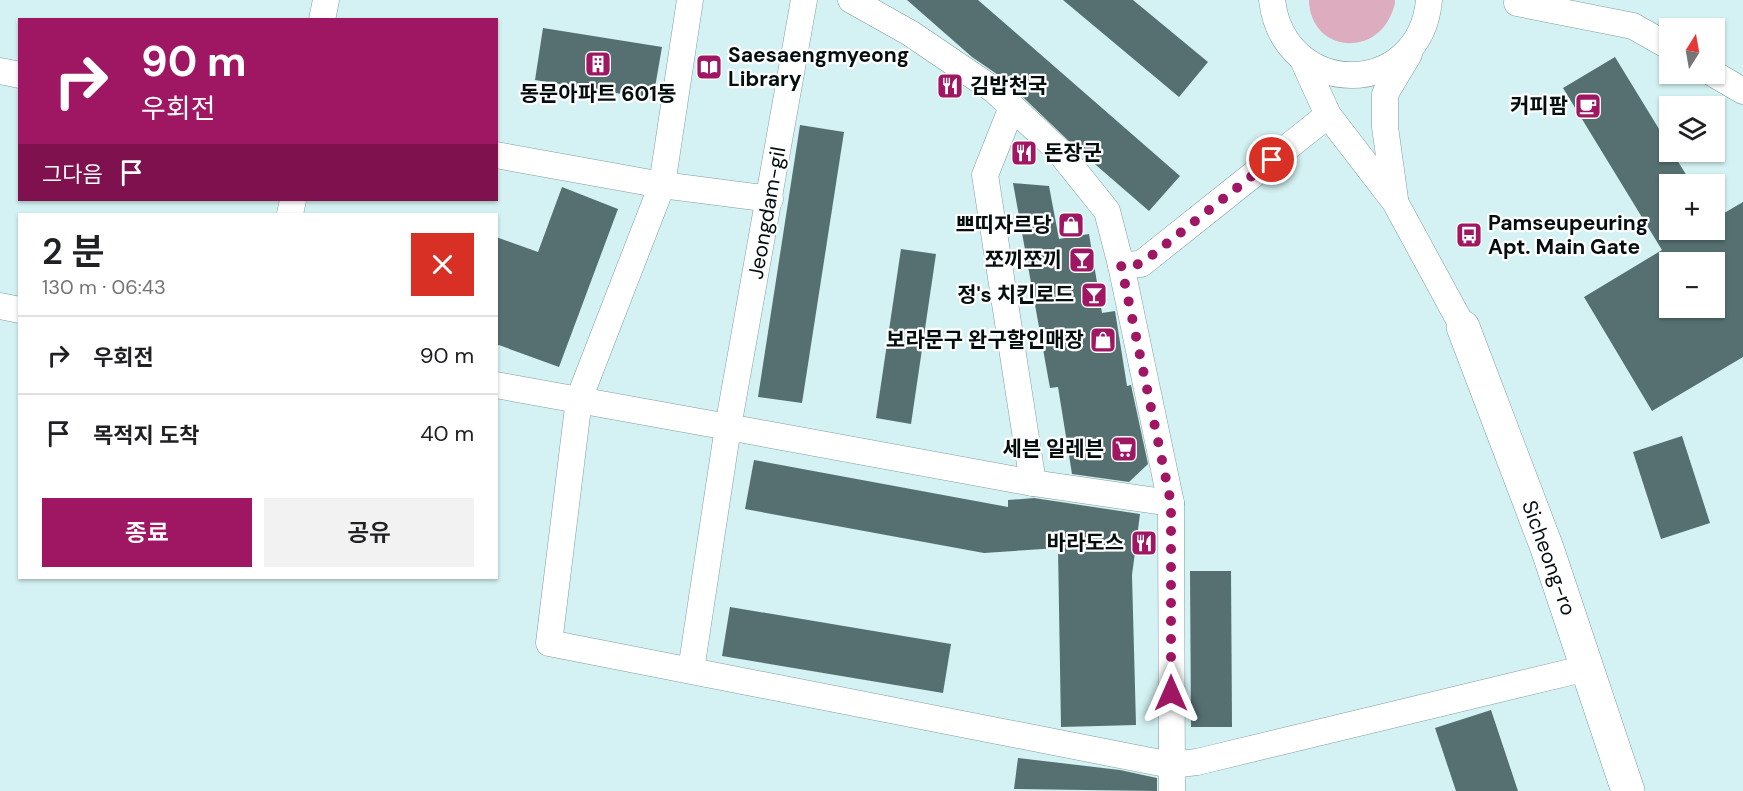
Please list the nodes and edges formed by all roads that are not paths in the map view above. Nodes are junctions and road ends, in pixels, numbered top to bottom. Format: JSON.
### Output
{"nodes":[{"id":1,"x":326,"y":0,"type":"edge"},
{"id":2,"x":690,"y":0,"type":"edge"},
{"id":3,"x":804,"y":0,"type":"edge"},
{"id":4,"x":851,"y":0,"type":"edge"},
{"id":5,"x":1252,"y":0,"type":"edge"},
{"id":6,"x":1272,"y":0,"type":"edge"},
{"id":7,"x":1429,"y":0,"type":"edge"},
{"id":8,"x":1518,"y":1,"type":"edge"},
{"id":9,"x":322,"y":18,"type":"edge"},
{"id":10,"x":1659,"y":41,"type":"edge"},
{"id":11,"x":1415,"y":44,"type":"junction"},
{"id":12,"x":1294,"y":51,"type":"junction"},
{"id":13,"x":0,"y":71,"type":"edge"},
{"id":14,"x":18,"y":75,"type":"edge"},
{"id":15,"x":1725,"y":80,"type":"edge"},
{"id":16,"x":1743,"y":91,"type":"edge"},
{"id":17,"x":1012,"y":107,"type":"junction"},
{"id":18,"x":1328,"y":115,"type":"junction"},
{"id":19,"x":498,"y":155,"type":"edge"},
{"id":20,"x":662,"y":185,"type":"junction"},
{"id":21,"x":770,"y":199,"type":"junction"},
{"id":22,"x":1395,"y":202,"type":"junction"},
{"id":23,"x":1121,"y":265,"type":"junction"},
{"id":24,"x":0,"y":306,"type":"edge"},
{"id":25,"x":18,"y":310,"type":"edge"},
{"id":26,"x":1463,"y":327,"type":"joint"},
{"id":27,"x":498,"y":385,"type":"edge"},
{"id":28,"x":579,"y":399,"type":"junction"},
{"id":29,"x":728,"y":427,"type":"junction"},
{"id":30,"x":1034,"y":483,"type":"junction"},
{"id":31,"x":1171,"y":503,"type":"junction"},
{"id":32,"x":1587,"y":668,"type":"junction"},
{"id":33,"x":691,"y":670,"type":"junction"},
{"id":34,"x":1171,"y":765,"type":"junction"},
{"id":35,"x":1172,"y":791,"type":"edge"},
{"id":36,"x":1628,"y":791,"type":"edge"}],
"edges":[{"from":1,"to":9,"type":"street"},
{"from":2,"to":20,"type":"street"},
{"from":3,"to":21,"type":"street","name":"Jeongdam-gil"},
{"from":4,"to":17,"type":"street"},
{"from":5,"to":12,"type":"street"},
{"from":6,"to":12,"type":"street"},
{"from":7,"to":11,"type":"street"},
{"from":8,"to":10,"type":"street"},
{"from":11,"to":12,"type":"street"},
{"from":11,"to":22,"type":"street"},
{"from":12,"to":18,"type":"street"},
{"from":13,"to":14,"type":"street"},
{"from":15,"to":16,"type":"street"},
{"from":17,"to":23,"type":"street"},
{"from":17,"to":30,"type":"street"},
{"from":18,"to":22,"type":"street"},
{"from":18,"to":23,"type":"street"},
{"from":19,"to":20,"type":"street"},
{"from":20,"to":21,"type":"street"},
{"from":20,"to":28,"type":"street"},
{"from":21,"to":29,"type":"street","name":"Jeongdam-gil"},
{"from":22,"to":26,"type":"street"},
{"from":23,"to":31,"type":"street"},
{"from":24,"to":25,"type":"street"},
{"from":26,"to":32,"type":"street","name":"Sicheong-ro"},
{"from":27,"to":28,"type":"street"},
{"from":28,"to":29,"type":"street"},
{"from":28,"to":33,"type":"street"},
{"from":29,"to":30,"type":"street"},
{"from":29,"to":33,"type":"street","name":"Jeongdam-gil"},
{"from":30,"to":31,"type":"street"},
{"from":31,"to":34,"type":"street"},
{"from":32,"to":34,"type":"street"},
{"from":32,"to":36,"type":"street","name":"Sicheong-ro"},
{"from":33,"to":34,"type":"street"},
{"from":34,"to":35,"type":"street"}]}
